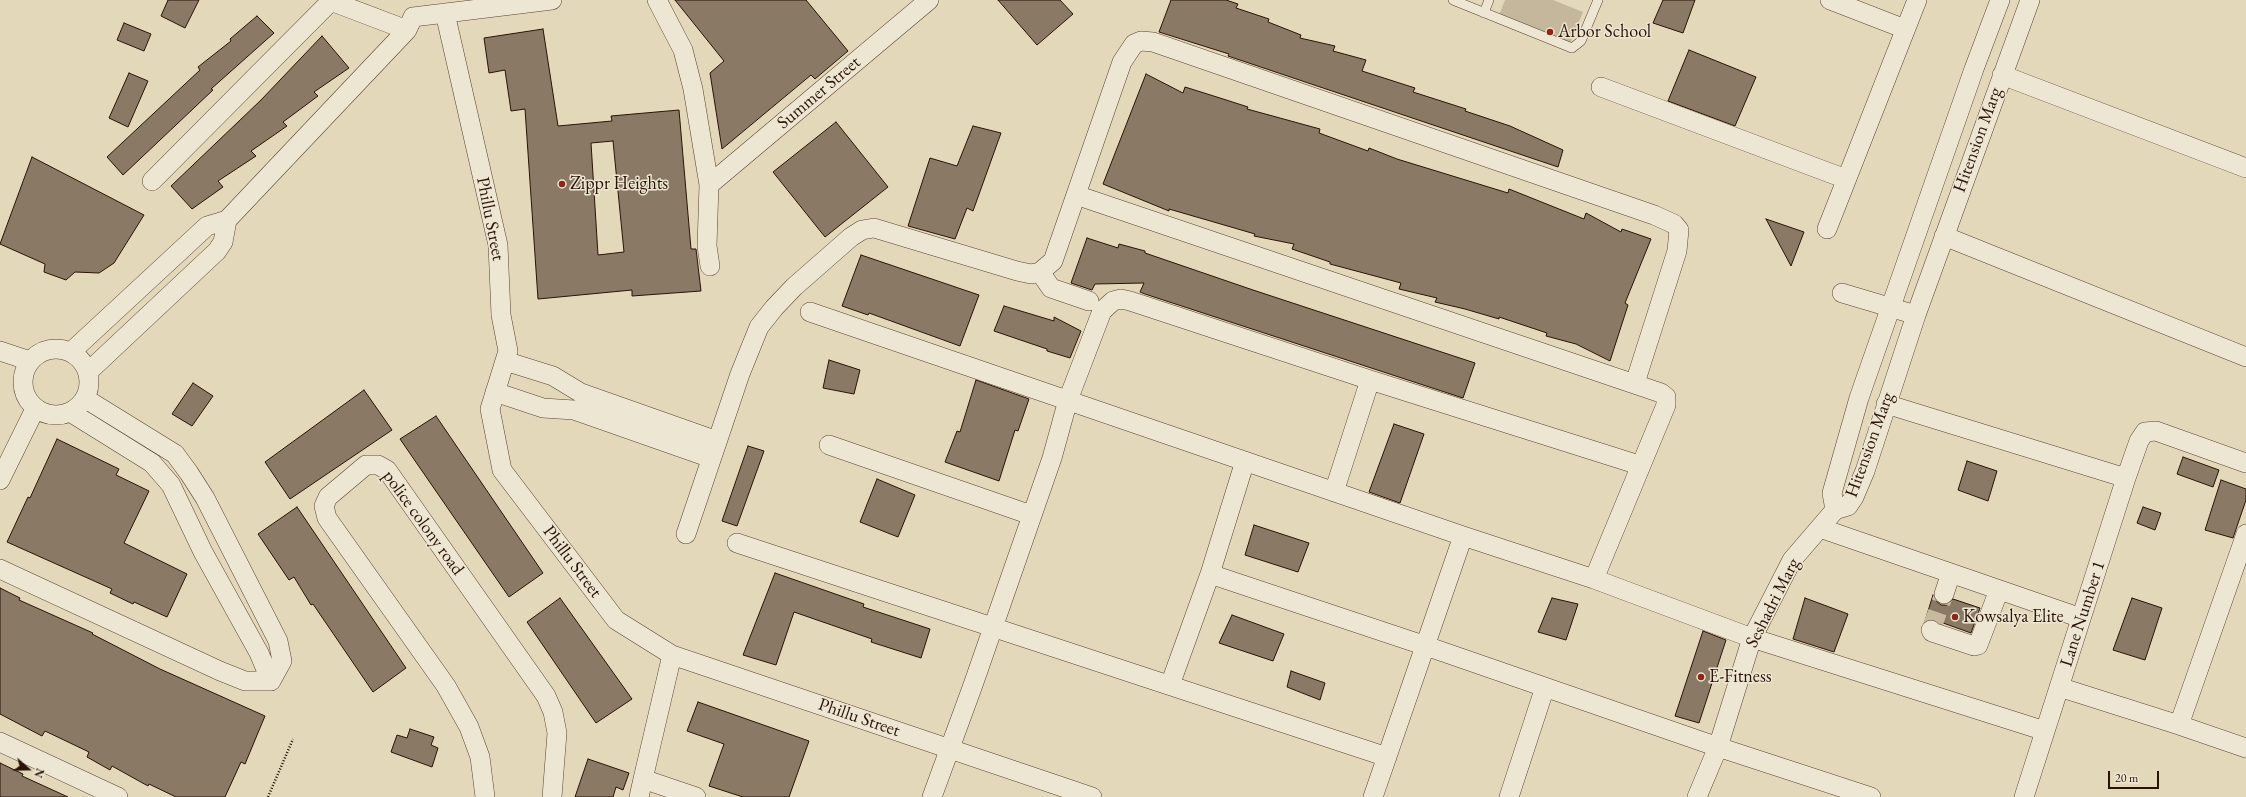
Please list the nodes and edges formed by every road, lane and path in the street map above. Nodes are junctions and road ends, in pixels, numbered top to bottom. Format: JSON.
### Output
{"nodes":[{"id":1,"x":552,"y":0,"type":"edge"},
{"id":2,"x":657,"y":0,"type":"edge"},
{"id":3,"x":929,"y":0,"type":"edge"},
{"id":4,"x":1453,"y":0,"type":"edge"},
{"id":5,"x":1489,"y":0,"type":"edge"},
{"id":6,"x":1598,"y":0,"type":"edge"},
{"id":7,"x":1830,"y":0,"type":"edge"},
{"id":8,"x":1917,"y":0,"type":"edge"},
{"id":9,"x":2000,"y":0,"type":"edge"},
{"id":10,"x":2030,"y":0,"type":"edge"},
{"id":11,"x":330,"y":1,"type":"edge"},
{"id":12,"x":1484,"y":13,"type":"junction"},
{"id":13,"x":445,"y":14,"type":"junction"},
{"id":14,"x":414,"y":16,"type":"edge"},
{"id":15,"x":1905,"y":29,"type":"junction"},
{"id":16,"x":2002,"y":75,"type":"junction"},
{"id":17,"x":1601,"y":87,"type":"dead end"},
{"id":18,"x":2246,"y":168,"type":"edge"},
{"id":19,"x":1846,"y":179,"type":"junction"},
{"id":20,"x":152,"y":181,"type":"dead end"},
{"id":21,"x":709,"y":185,"type":"junction"},
{"id":22,"x":1076,"y":195,"type":"junction"},
{"id":23,"x":227,"y":220,"type":"junction"},
{"id":24,"x":1827,"y":229,"type":"dead end"},
{"id":25,"x":1944,"y":236,"type":"junction"},
{"id":26,"x":710,"y":266,"type":"dead end"},
{"id":27,"x":1040,"y":272,"type":"junction"},
{"id":28,"x":1842,"y":293,"type":"dead end"},
{"id":29,"x":1089,"y":301,"type":"dead end"},
{"id":30,"x":1890,"y":308,"type":"junction"},
{"id":31,"x":810,"y":312,"type":"dead end"},
{"id":32,"x":1916,"y":315,"type":"junction"},
{"id":33,"x":0,"y":351,"type":"edge"},
{"id":34,"x":71,"y":352,"type":"junction"},
{"id":35,"x":2246,"y":356,"type":"edge"},
{"id":36,"x":30,"y":361,"type":"junction"},
{"id":37,"x":505,"y":361,"type":"junction"},
{"id":38,"x":88,"y":372,"type":"junction"},
{"id":39,"x":1370,"y":380,"type":"junction"},
{"id":40,"x":1635,"y":384,"type":"junction"},
{"id":41,"x":495,"y":392,"type":"junction"},
{"id":42,"x":86,"y":399,"type":"junction"},
{"id":43,"x":1068,"y":400,"type":"junction"},
{"id":44,"x":1886,"y":404,"type":"junction"},
{"id":45,"x":35,"y":409,"type":"junction"},
{"id":46,"x":70,"y":412,"type":"junction"},
{"id":47,"x":829,"y":445,"type":"dead end"},
{"id":48,"x":714,"y":449,"type":"junction"},
{"id":49,"x":1245,"y":461,"type":"junction"},
{"id":50,"x":2246,"y":463,"type":"edge"},
{"id":51,"x":1639,"y":465,"type":"junction"},
{"id":52,"x":189,"y":473,"type":"junction"},
{"id":53,"x":2126,"y":478,"type":"junction"},
{"id":54,"x":0,"y":480,"type":"edge"},
{"id":55,"x":171,"y":485,"type":"junction"},
{"id":56,"x":1334,"y":492,"type":"junction"},
{"id":57,"x":1835,"y":510,"type":"junction"},
{"id":58,"x":1032,"y":515,"type":"junction"},
{"id":59,"x":1820,"y":528,"type":"junction"},
{"id":60,"x":686,"y":534,"type":"dead end"},
{"id":61,"x":2246,"y":534,"type":"edge"},
{"id":62,"x":1463,"y":536,"type":"junction"},
{"id":63,"x":737,"y":543,"type":"dead end"},
{"id":64,"x":0,"y":569,"type":"edge"},
{"id":65,"x":1951,"y":573,"type":"junction"},
{"id":66,"x":1210,"y":574,"type":"junction"},
{"id":67,"x":1594,"y":579,"type":"junction"},
{"id":68,"x":1993,"y":588,"type":"junction"},
{"id":69,"x":1944,"y":594,"type":"tunnel mouth"},
{"id":70,"x":1980,"y":607,"type":"dead end"},
{"id":71,"x":2081,"y":618,"type":"junction"},
{"id":72,"x":994,"y":626,"type":"junction"},
{"id":73,"x":1931,"y":630,"type":"dead end"},
{"id":74,"x":1752,"y":638,"type":"junction"},
{"id":75,"x":1426,"y":646,"type":"junction"},
{"id":76,"x":672,"y":655,"type":"junction"},
{"id":77,"x":271,"y":682,"type":"junction"},
{"id":78,"x":1170,"y":685,"type":"junction"},
{"id":79,"x":1545,"y":687,"type":"junction"},
{"id":80,"x":2059,"y":687,"type":"junction"},
{"id":81,"x":2179,"y":724,"type":"junction"},
{"id":82,"x":2045,"y":731,"type":"junction"},
{"id":83,"x":293,"y":739,"type":"dead end"},
{"id":84,"x":0,"y":742,"type":"edge"},
{"id":85,"x":1718,"y":747,"type":"junction"},
{"id":86,"x":948,"y":748,"type":"junction"},
{"id":87,"x":2246,"y":748,"type":"edge"},
{"id":88,"x":1387,"y":757,"type":"junction"},
{"id":89,"x":641,"y":788,"type":"edge"},
{"id":90,"x":1068,"y":793,"type":"edge"},
{"id":91,"x":118,"y":797,"type":"edge"},
{"id":92,"x":268,"y":797,"type":"edge"},
{"id":93,"x":485,"y":797,"type":"edge"},
{"id":94,"x":552,"y":797,"type":"edge"},
{"id":95,"x":696,"y":797,"type":"edge"},
{"id":96,"x":932,"y":797,"type":"edge"},
{"id":97,"x":1092,"y":797,"type":"edge"},
{"id":98,"x":1373,"y":797,"type":"edge"},
{"id":99,"x":1509,"y":797,"type":"edge"},
{"id":100,"x":1697,"y":797,"type":"edge"},
{"id":101,"x":1871,"y":797,"type":"edge"},
{"id":102,"x":2024,"y":797,"type":"edge"}],
"edges":[{"from":1,"to":13,"type":"street"},
{"from":2,"to":21,"type":"street"},
{"from":3,"to":21,"type":"street","name":"Summer Street"},
{"from":4,"to":12,"type":"lane"},
{"from":5,"to":12,"type":"lane"},
{"from":6,"to":12,"type":"lane"},
{"from":7,"to":15,"type":"street"},
{"from":8,"to":15,"type":"street"},
{"from":9,"to":30,"type":"street","name":"Hitension Marg"},
{"from":10,"to":16,"type":"street","name":"Hitension Marg"},
{"from":11,"to":14,"type":"street"},
{"from":11,"to":20,"type":"street"},
{"from":13,"to":14,"type":"street"},
{"from":13,"to":37,"type":"street","name":"Phillu Street"},
{"from":14,"to":23,"type":"street"},
{"from":15,"to":19,"type":"street"},
{"from":16,"to":18,"type":"street"},
{"from":16,"to":25,"type":"street","name":"Hitension Marg"},
{"from":17,"to":19,"type":"street"},
{"from":19,"to":24,"type":"street"},
{"from":21,"to":26,"type":"street"},
{"from":22,"to":27,"type":"street"},
{"from":22,"to":40,"type":"street"},
{"from":22,"to":40,"type":"street"},
{"from":23,"to":34,"type":"street"},
{"from":23,"to":38,"type":"street"},
{"from":25,"to":32,"type":"street","name":"Hitension Marg"},
{"from":25,"to":35,"type":"street"},
{"from":27,"to":29,"type":"street"},
{"from":27,"to":48,"type":"street"},
{"from":28,"to":30,"type":"street"},
{"from":30,"to":32,"type":"street"},
{"from":30,"to":57,"type":"street","name":"Hitension Marg"},
{"from":31,"to":43,"type":"street"},
{"from":32,"to":44,"type":"street","name":"Hitension Marg"},
{"from":33,"to":36,"type":"street"},
{"from":34,"to":36,"type":"street"},
{"from":34,"to":38,"type":"street"},
{"from":36,"to":45,"type":"street"},
{"from":37,"to":41,"type":"street","name":"Phillu Street"},
{"from":37,"to":48,"type":"street"},
{"from":38,"to":42,"type":"street"},
{"from":39,"to":43,"type":"street"},
{"from":39,"to":51,"type":"street"},
{"from":39,"to":56,"type":"street"},
{"from":40,"to":51,"type":"street"},
{"from":41,"to":48,"type":"street"},
{"from":41,"to":76,"type":"street","name":"Phillu Street"},
{"from":42,"to":46,"type":"street"},
{"from":42,"to":52,"type":"street"},
{"from":43,"to":49,"type":"street"},
{"from":43,"to":58,"type":"street"},
{"from":44,"to":53,"type":"street"},
{"from":44,"to":57,"type":"street","name":"Hitension Marg"},
{"from":45,"to":46,"type":"street"},
{"from":45,"to":54,"type":"street"},
{"from":46,"to":55,"type":"street"},
{"from":47,"to":58,"type":"street"},
{"from":48,"to":60,"type":"street"},
{"from":49,"to":56,"type":"street"},
{"from":49,"to":66,"type":"street"},
{"from":50,"to":53,"type":"street","name":"Lane Number 1"},
{"from":51,"to":67,"type":"street"},
{"from":52,"to":55,"type":"street"},
{"from":52,"to":77,"type":"street"},
{"from":53,"to":71,"type":"street","name":"Lane Number 1"},
{"from":55,"to":77,"type":"street"},
{"from":56,"to":62,"type":"street"},
{"from":57,"to":59,"type":"street","name":"Seshadri Marg"},
{"from":58,"to":72,"type":"street"},
{"from":59,"to":65,"type":"street"},
{"from":59,"to":74,"type":"street","name":"Seshadri Marg"},
{"from":61,"to":81,"type":"street"},
{"from":62,"to":67,"type":"street"},
{"from":62,"to":75,"type":"street"},
{"from":63,"to":72,"type":"street"},
{"from":64,"to":77,"type":"street"},
{"from":65,"to":68,"type":"street"},
{"from":65,"to":69,"type":"street"},
{"from":66,"to":75,"type":"street"},
{"from":66,"to":78,"type":"street"},
{"from":67,"to":74,"type":"street"},
{"from":68,"to":70,"type":"street"},
{"from":68,"to":71,"type":"street"},
{"from":68,"to":73,"type":"street"},
{"from":71,"to":80,"type":"street","name":"Lane Number 1"},
{"from":72,"to":78,"type":"street"},
{"from":72,"to":86,"type":"street"},
{"from":74,"to":82,"type":"street"},
{"from":74,"to":85,"type":"street","name":"Seshadri Marg"},
{"from":75,"to":79,"type":"street"},
{"from":75,"to":88,"type":"street"},
{"from":76,"to":86,"type":"street","name":"Phillu Street"},
{"from":76,"to":89,"type":"street"},
{"from":78,"to":88,"type":"street"},
{"from":79,"to":85,"type":"street"},
{"from":79,"to":99,"type":"street"},
{"from":80,"to":81,"type":"street"},
{"from":80,"to":82,"type":"street","name":"Lane Number 1"},
{"from":81,"to":87,"type":"street"},
{"from":82,"to":102,"type":"street","name":"Lane Number 1"},
{"from":83,"to":92,"type":"path"},
{"from":84,"to":91,"type":"street"},
{"from":85,"to":100,"type":"street","name":"Seshadri Marg"},
{"from":85,"to":101,"type":"street"},
{"from":86,"to":90,"type":"street","name":"Phillu Street"},
{"from":86,"to":96,"type":"street"},
{"from":88,"to":98,"type":"street"},
{"from":89,"to":95,"type":"street"},
{"from":90,"to":97,"type":"street","name":"Phillu Street"},
{"from":93,"to":94,"type":"street","name":"police colony road"}]}
